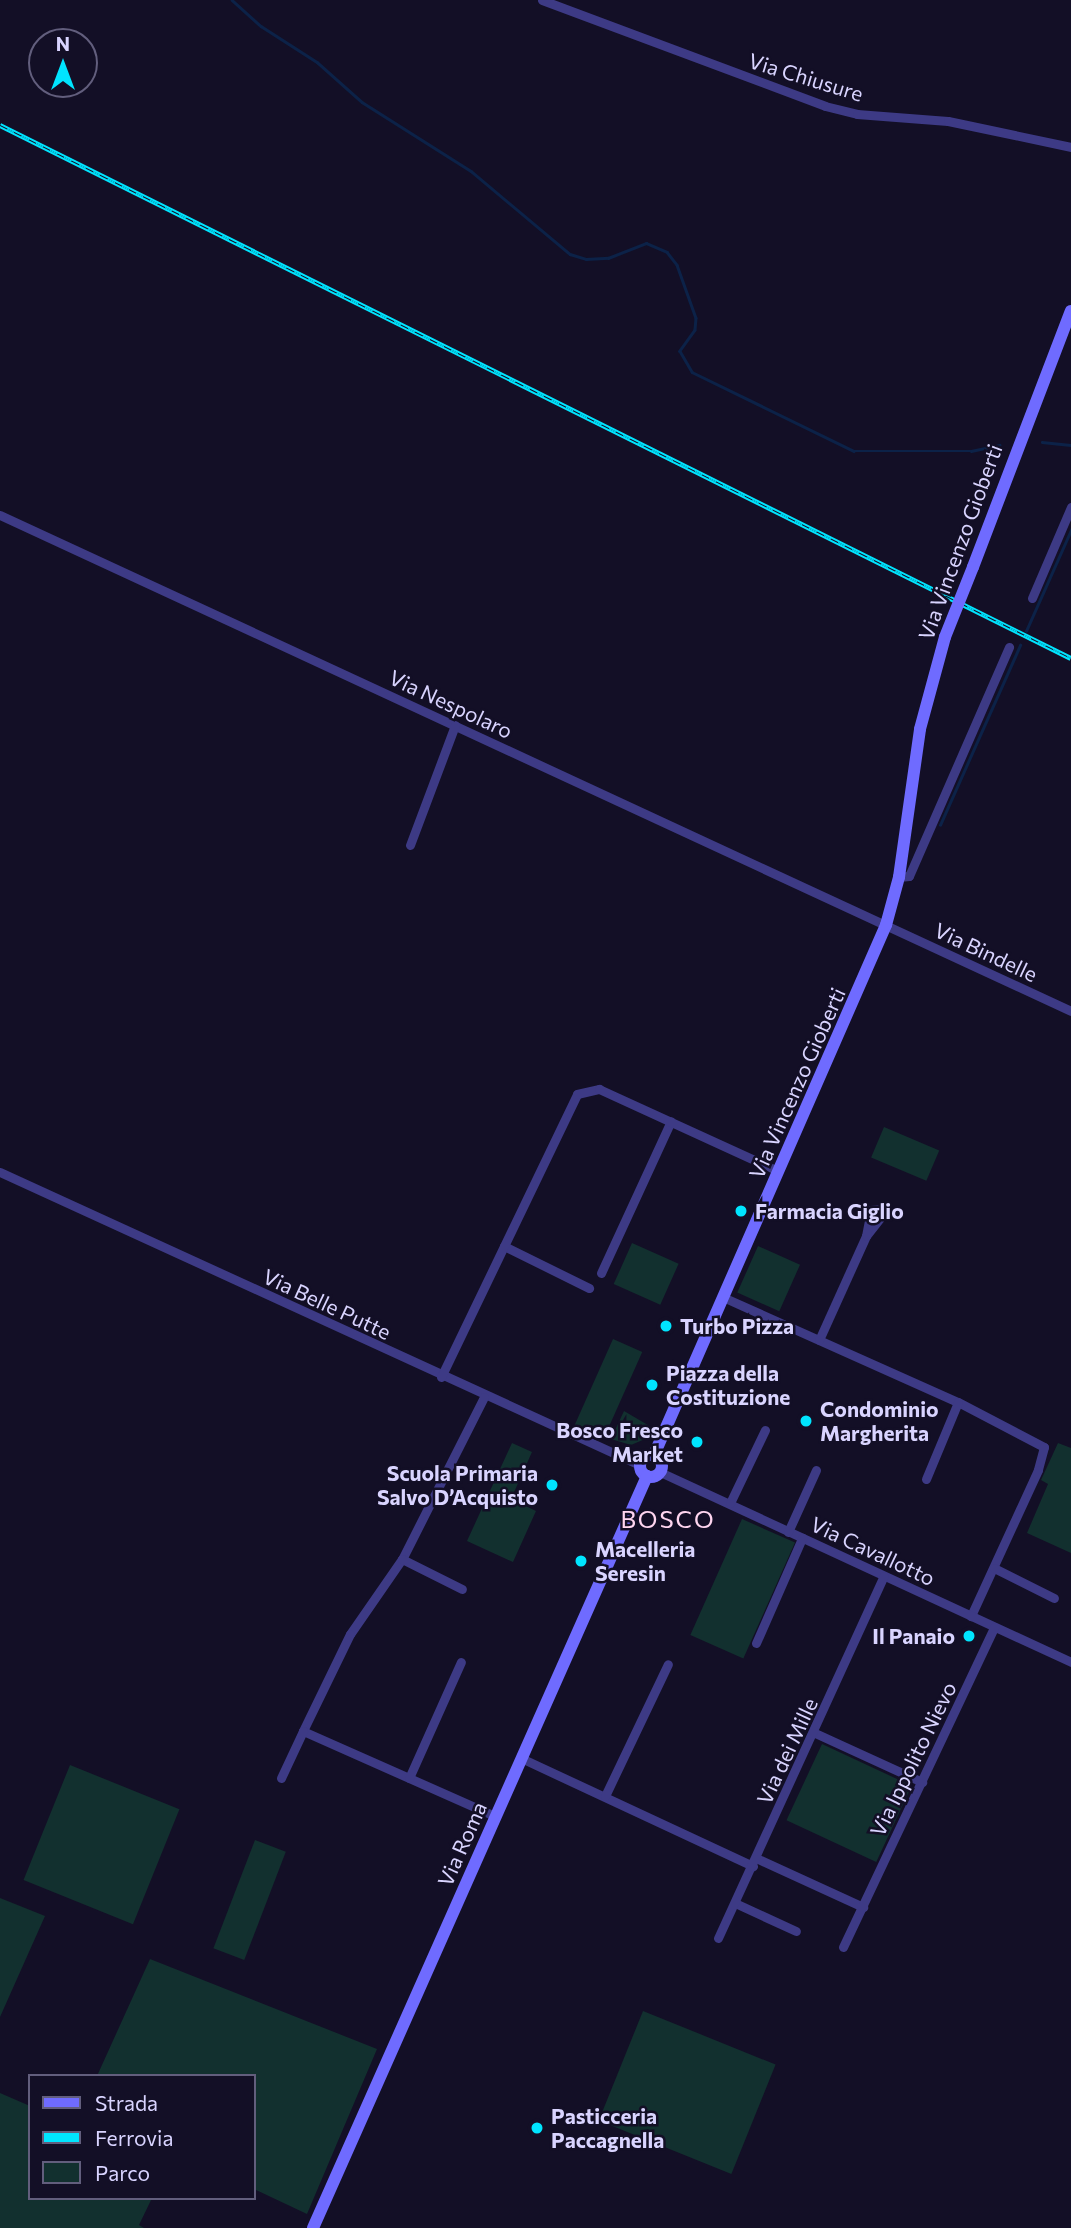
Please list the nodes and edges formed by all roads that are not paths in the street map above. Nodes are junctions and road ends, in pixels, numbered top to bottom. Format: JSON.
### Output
{"nodes":[{"id":1,"x":542,"y":0,"type":"edge"},
{"id":2,"x":1071,"y":147,"type":"edge"},
{"id":3,"x":1071,"y":312,"type":"edge"},
{"id":4,"x":1071,"y":507,"type":"edge"},
{"id":5,"x":0,"y":515,"type":"edge"},
{"id":6,"x":1032,"y":598,"type":"dead end"},
{"id":7,"x":1009,"y":648,"type":"dead end"},
{"id":8,"x":455,"y":725,"type":"junction"},
{"id":9,"x":410,"y":845,"type":"dead end"},
{"id":10,"x":899,"y":877,"type":"junction"},
{"id":11,"x":887,"y":925,"type":"junction"},
{"id":12,"x":1071,"y":1011,"type":"edge"},
{"id":13,"x":671,"y":1121,"type":"junction"},
{"id":14,"x":778,"y":1171,"type":"junction"},
{"id":15,"x":0,"y":1172,"type":"edge"},
{"id":16,"x":866,"y":1236,"type":"dead end"},
{"id":17,"x":504,"y":1246,"type":"junction"},
{"id":18,"x":601,"y":1273,"type":"dead end"},
{"id":19,"x":589,"y":1287,"type":"dead end"},
{"id":20,"x":725,"y":1298,"type":"junction"},
{"id":21,"x":819,"y":1340,"type":"junction"},
{"id":22,"x":441,"y":1377,"type":"junction"},
{"id":23,"x":484,"y":1397,"type":"junction"},
{"id":24,"x":958,"y":1402,"type":"junction"},
{"id":25,"x":765,"y":1430,"type":"dead end"},
{"id":26,"x":654,"y":1455,"type":"junction"},
{"id":27,"x":816,"y":1470,"type":"dead end"},
{"id":28,"x":649,"y":1471,"type":"junction"},
{"id":29,"x":926,"y":1479,"type":"dead end"},
{"id":30,"x":730,"y":1503,"type":"junction"},
{"id":31,"x":788,"y":1532,"type":"junction"},
{"id":32,"x":802,"y":1538,"type":"junction"},
{"id":33,"x":402,"y":1559,"type":"junction"},
{"id":34,"x":994,"y":1568,"type":"junction"},
{"id":35,"x":884,"y":1576,"type":"junction"},
{"id":36,"x":461,"y":1589,"type":"dead end"},
{"id":37,"x":1054,"y":1598,"type":"dead end"},
{"id":38,"x":971,"y":1616,"type":"junction"},
{"id":39,"x":995,"y":1627,"type":"junction"},
{"id":40,"x":757,"y":1643,"type":"dead end"},
{"id":41,"x":461,"y":1662,"type":"dead end"},
{"id":42,"x":1071,"y":1662,"type":"edge"},
{"id":43,"x":668,"y":1664,"type":"dead end"},
{"id":44,"x":303,"y":1731,"type":"junction"},
{"id":45,"x":815,"y":1733,"type":"junction"},
{"id":46,"x":521,"y":1758,"type":"junction"},
{"id":47,"x":281,"y":1778,"type":"dead end"},
{"id":48,"x":409,"y":1778,"type":"junction"},
{"id":49,"x":922,"y":1782,"type":"junction"},
{"id":50,"x":605,"y":1796,"type":"junction"},
{"id":51,"x":495,"y":1816,"type":"junction"},
{"id":52,"x":755,"y":1862,"type":"junction"},
{"id":53,"x":735,"y":1903,"type":"junction"},
{"id":54,"x":863,"y":1907,"type":"junction"},
{"id":55,"x":796,"y":1931,"type":"dead end"},
{"id":56,"x":718,"y":1938,"type":"dead end"},
{"id":57,"x":844,"y":1947,"type":"dead end"},
{"id":58,"x":313,"y":2228,"type":"edge"}],
"edges":[{"from":1,"to":2,"type":"street","name":"Via Chiusure"},
{"from":3,"to":10,"type":"street","name":"Via Vincenzo Gioberti","bridge":true},
{"from":4,"to":6,"type":"street"},
{"from":5,"to":8,"type":"street","name":"Via Nespolaro"},
{"from":7,"to":10,"type":"street","name":"Via Vincenzo Gioberti"},
{"from":8,"to":9,"type":"street"},
{"from":8,"to":11,"type":"street","name":"Via Nespolaro"},
{"from":10,"to":11,"type":"street","name":"Via Vincenzo Gioberti"},
{"from":11,"to":12,"type":"street","name":"Via Bindelle"},
{"from":11,"to":14,"type":"street","name":"Via Vincenzo Gioberti"},
{"from":13,"to":14,"type":"street"},
{"from":13,"to":17,"type":"street"},
{"from":13,"to":18,"type":"street"},
{"from":14,"to":20,"type":"street","name":"Via Vincenzo Gioberti"},
{"from":15,"to":22,"type":"street","name":"Via Belle Putte"},
{"from":16,"to":21,"type":"street"},
{"from":17,"to":19,"type":"street"},
{"from":17,"to":22,"type":"street"},
{"from":20,"to":21,"type":"street"},
{"from":20,"to":26,"type":"street","name":"Via Vincenzo Gioberti"},
{"from":21,"to":24,"type":"street"},
{"from":22,"to":23,"type":"street","name":"Via Belle Putte"},
{"from":23,"to":28,"type":"street","name":"Via Belle Putte"},
{"from":23,"to":33,"type":"street"},
{"from":24,"to":29,"type":"street"},
{"from":24,"to":34,"type":"street"},
{"from":25,"to":30,"type":"street"},
{"from":26,"to":28,"type":"street"},
{"from":26,"to":28,"type":"street"},
{"from":27,"to":31,"type":"street"},
{"from":28,"to":30,"type":"street","name":"Via Cavallotto"},
{"from":28,"to":46,"type":"street","name":"Via Roma"},
{"from":30,"to":31,"type":"street","name":"Via Cavallotto"},
{"from":31,"to":32,"type":"street","name":"Via Cavallotto"},
{"from":32,"to":35,"type":"street","name":"Via Cavallotto"},
{"from":32,"to":40,"type":"street"},
{"from":33,"to":36,"type":"street"},
{"from":33,"to":44,"type":"street"},
{"from":34,"to":37,"type":"street"},
{"from":34,"to":38,"type":"street"},
{"from":35,"to":38,"type":"street","name":"Via Cavallotto"},
{"from":35,"to":45,"type":"street","name":"Via dei Mille"},
{"from":38,"to":39,"type":"street","name":"Via Cavallotto"},
{"from":39,"to":42,"type":"street","name":"Via Cavallotto"},
{"from":39,"to":49,"type":"street","name":"Via Ippolito Nievo"},
{"from":41,"to":48,"type":"street"},
{"from":43,"to":50,"type":"street"},
{"from":44,"to":47,"type":"street"},
{"from":44,"to":48,"type":"street"},
{"from":45,"to":49,"type":"street"},
{"from":45,"to":52,"type":"street","name":"Via dei Mille"},
{"from":46,"to":50,"type":"street"},
{"from":46,"to":51,"type":"street","name":"Via Roma"},
{"from":48,"to":51,"type":"street"},
{"from":49,"to":54,"type":"street","name":"Via Ippolito Nievo"},
{"from":50,"to":52,"type":"street"},
{"from":51,"to":58,"type":"street","name":"Via Roma"},
{"from":52,"to":53,"type":"street","name":"Via dei Mille"},
{"from":52,"to":54,"type":"street"},
{"from":53,"to":55,"type":"street"},
{"from":53,"to":56,"type":"street","name":"Via dei Mille"},
{"from":54,"to":57,"type":"street","name":"Via Ippolito Nievo"}]}
